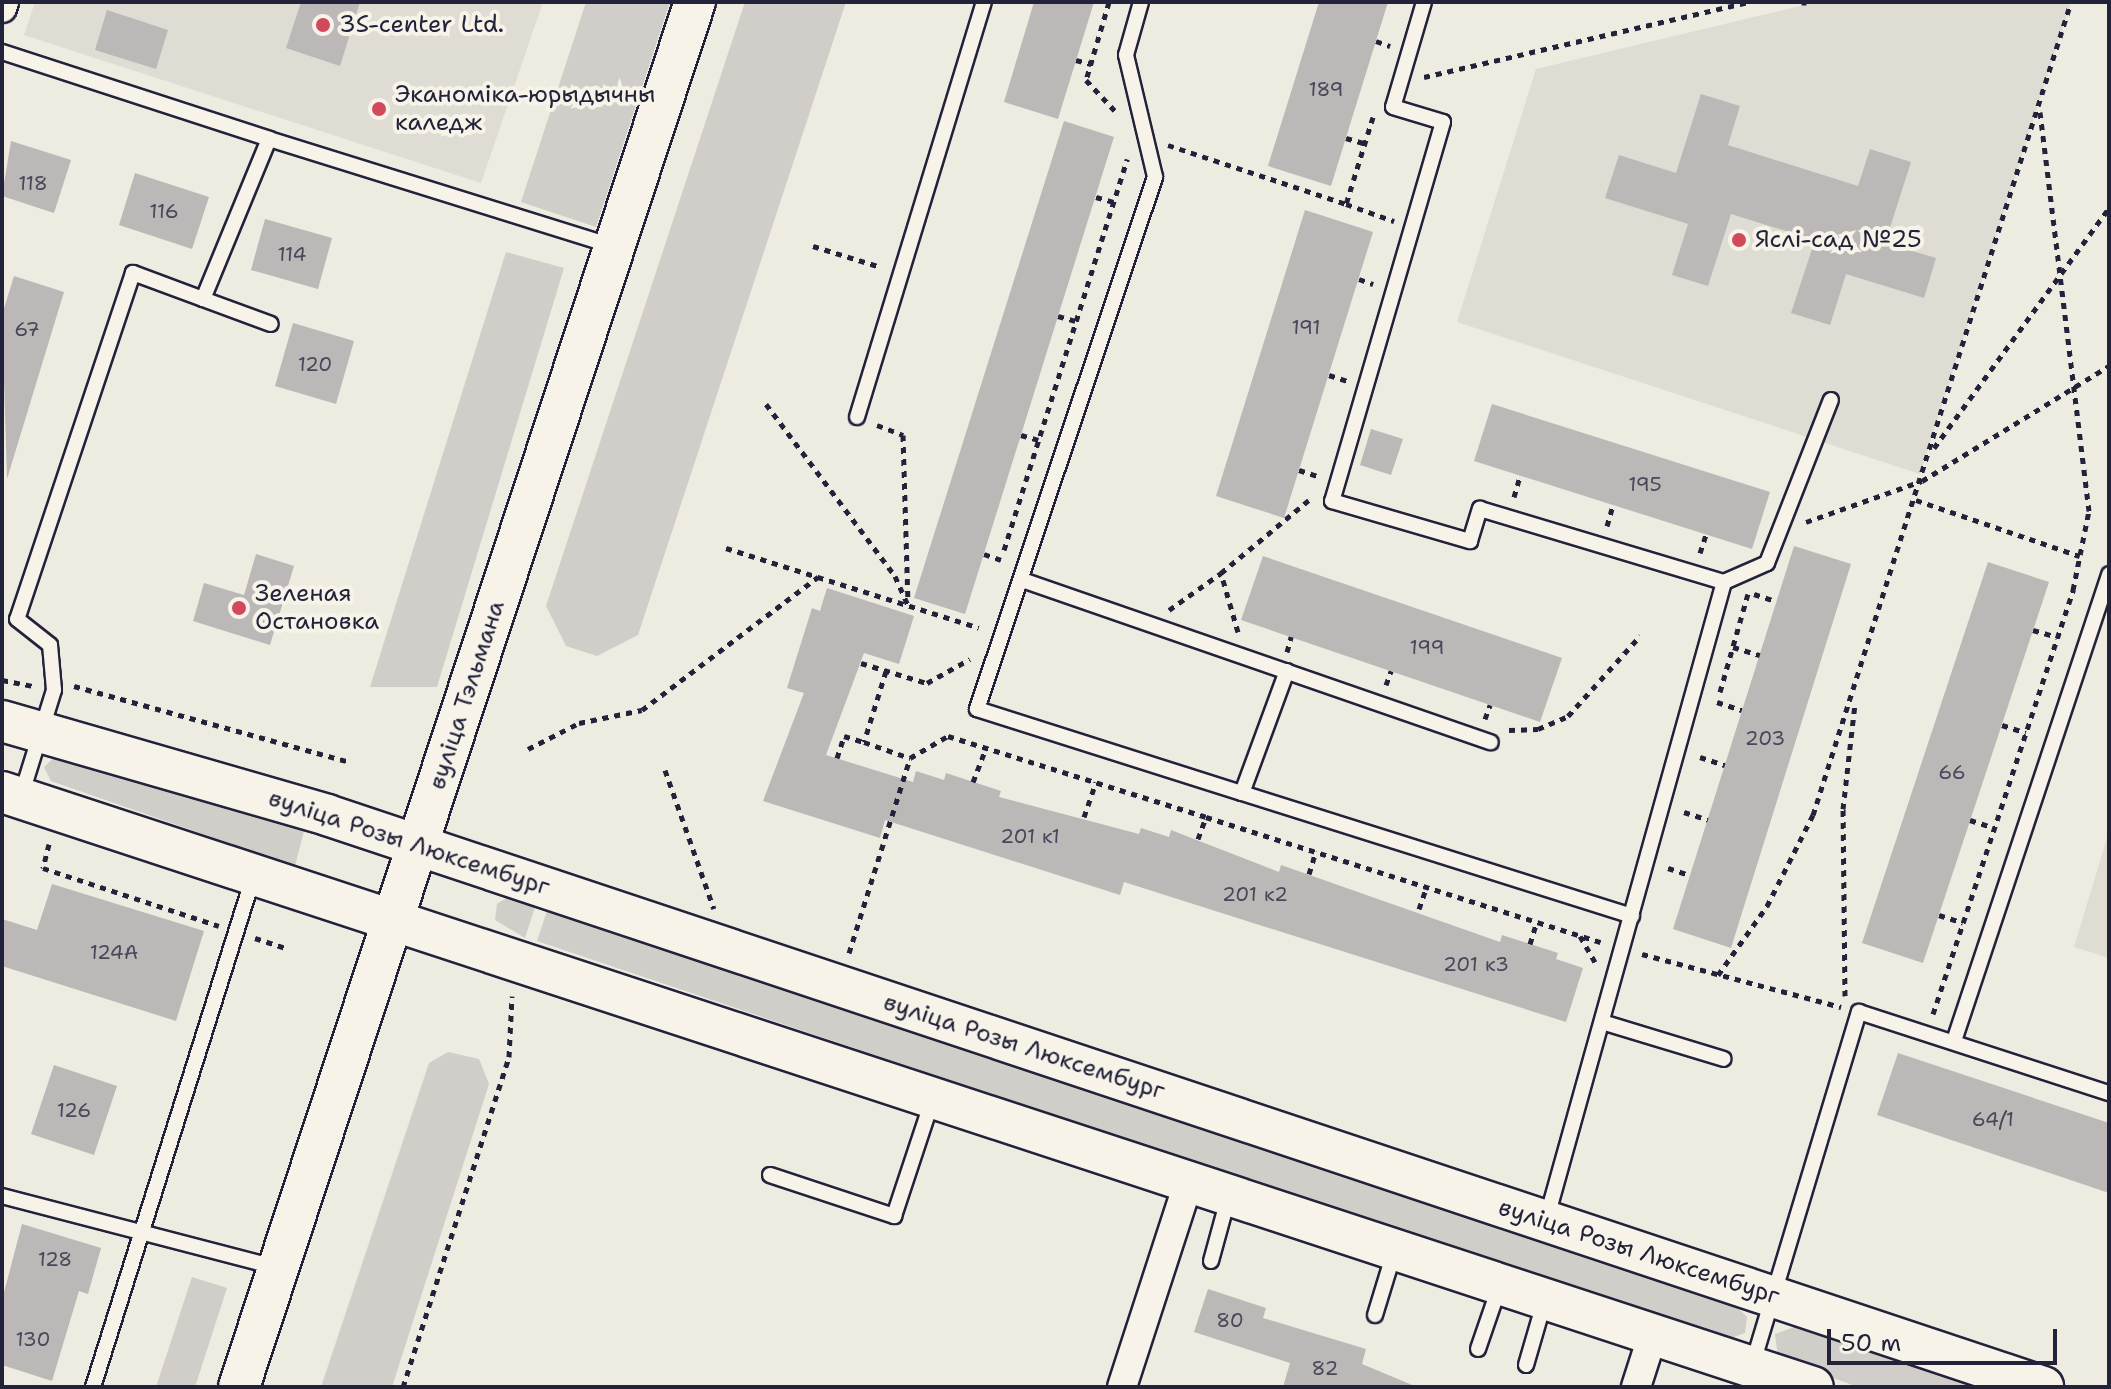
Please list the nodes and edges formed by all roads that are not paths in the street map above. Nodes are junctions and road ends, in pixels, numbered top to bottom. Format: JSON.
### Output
{"nodes":[{"id":1,"x":695,"y":2,"type":"edge"},
{"id":2,"x":984,"y":2,"type":"edge"},
{"id":3,"x":1141,"y":2,"type":"edge"},
{"id":4,"x":1424,"y":2,"type":"edge"},
{"id":5,"x":2,"y":52,"type":"edge"},
{"id":6,"x":269,"y":139,"type":"junction"},
{"id":7,"x":615,"y":247,"type":"junction"},
{"id":8,"x":203,"y":299,"type":"junction"},
{"id":9,"x":271,"y":324,"type":"dead end"},
{"id":10,"x":1831,"y":400,"type":"dead end"},
{"id":11,"x":857,"y":417,"type":"road end"},
{"id":12,"x":2109,"y":574,"type":"edge"},
{"id":13,"x":1022,"y":580,"type":"junction"},
{"id":14,"x":1724,"y":582,"type":"junction"},
{"id":15,"x":1287,"y":671,"type":"junction"},
{"id":16,"x":2,"y":721,"type":"edge"},
{"id":17,"x":40,"y":731,"type":"junction"},
{"id":18,"x":1491,"y":742,"type":"dead end"},
{"id":19,"x":1242,"y":793,"type":"junction"},
{"id":20,"x":11,"y":795,"type":"edge"},
{"id":21,"x":416,"y":845,"type":"junction"},
{"id":22,"x":254,"y":874,"type":"junction"},
{"id":23,"x":1632,"y":916,"type":"junction"},
{"id":24,"x":392,"y":918,"type":"junction"},
{"id":25,"x":1602,"y":1022,"type":"junction"},
{"id":26,"x":1954,"y":1041,"type":"junction"},
{"id":27,"x":1724,"y":1059,"type":"dead end"},
{"id":28,"x":2109,"y":1093,"type":"edge"},
{"id":29,"x":933,"y":1096,"type":"junction"},
{"id":30,"x":770,"y":1175,"type":"dead end"},
{"id":31,"x":1189,"y":1181,"type":"junction"},
{"id":32,"x":1230,"y":1194,"type":"junction"},
{"id":33,"x":2,"y":1196,"type":"edge"},
{"id":34,"x":1546,"y":1221,"type":"junction"},
{"id":35,"x":146,"y":1236,"type":"junction"},
{"id":36,"x":1395,"y":1249,"type":"junction"},
{"id":37,"x":1211,"y":1261,"type":"dead end"},
{"id":38,"x":278,"y":1268,"type":"junction"},
{"id":39,"x":1500,"y":1284,"type":"junction"},
{"id":40,"x":1775,"y":1298,"type":"junction"},
{"id":41,"x":1546,"y":1299,"type":"junction"},
{"id":42,"x":1375,"y":1315,"type":"dead end"},
{"id":43,"x":1653,"y":1334,"type":"junction"},
{"id":44,"x":1478,"y":1349,"type":"dead end"},
{"id":45,"x":1526,"y":1365,"type":"dead end"},
{"id":46,"x":1752,"y":1367,"type":"junction"},
{"id":47,"x":93,"y":1387,"type":"edge"},
{"id":48,"x":239,"y":1387,"type":"edge"},
{"id":49,"x":1122,"y":1387,"type":"edge"},
{"id":50,"x":1636,"y":1387,"type":"edge"},
{"id":51,"x":1813,"y":1387,"type":"edge"},
{"id":52,"x":2043,"y":1387,"type":"edge"}],
"edges":[{"from":1,"to":7,"type":"main road","name":"вуліца Тэльмана"},
{"from":2,"to":11,"type":"lane"},
{"from":3,"to":13,"type":"lane"},
{"from":4,"to":14,"type":"lane"},
{"from":5,"to":6,"type":"lane"},
{"from":6,"to":7,"type":"lane"},
{"from":6,"to":8,"type":"lane"},
{"from":7,"to":21,"type":"main road","name":"вуліца Тэльмана"},
{"from":8,"to":9,"type":"lane"},
{"from":8,"to":17,"type":"lane"},
{"from":10,"to":14,"type":"lane"},
{"from":12,"to":26,"type":"lane"},
{"from":13,"to":15,"type":"lane"},
{"from":13,"to":19,"type":"lane"},
{"from":14,"to":23,"type":"lane"},
{"from":15,"to":18,"type":"lane"},
{"from":15,"to":19,"type":"lane"},
{"from":16,"to":17,"type":"main road","name":"вуліца Розы Люксембург"},
{"from":17,"to":20,"type":"lane"},
{"from":17,"to":21,"type":"main road","name":"вуліца Розы Люксембург"},
{"from":19,"to":23,"type":"lane"},
{"from":20,"to":22,"type":"main road"},
{"from":21,"to":24,"type":"main road","name":"вуліца Тэльмана"},
{"from":21,"to":34,"type":"main road","name":"вуліца Розы Люксембург"},
{"from":22,"to":24,"type":"main road"},
{"from":22,"to":35,"type":"lane"},
{"from":23,"to":25,"type":"lane"},
{"from":24,"to":29,"type":"main road"},
{"from":24,"to":38,"type":"main road","name":"вуліца Тэльмана"},
{"from":25,"to":27,"type":"lane"},
{"from":25,"to":34,"type":"lane"},
{"from":26,"to":28,"type":"lane"},
{"from":26,"to":40,"type":"lane"},
{"from":29,"to":30,"type":"lane"},
{"from":29,"to":31,"type":"main road"},
{"from":31,"to":32,"type":"main road"},
{"from":31,"to":49,"type":"street"},
{"from":32,"to":36,"type":"main road"},
{"from":32,"to":37,"type":"lane"},
{"from":33,"to":35,"type":"lane"},
{"from":34,"to":40,"type":"main road","name":"вуліца Розы Люксембург"},
{"from":35,"to":38,"type":"lane"},
{"from":35,"to":47,"type":"lane"},
{"from":36,"to":39,"type":"main road"},
{"from":36,"to":42,"type":"lane"},
{"from":38,"to":48,"type":"main road","name":"вуліца Тэльмана"},
{"from":39,"to":41,"type":"main road"},
{"from":39,"to":44,"type":"lane"},
{"from":40,"to":46,"type":"lane"},
{"from":40,"to":52,"type":"main road","name":"вуліца Розы Люксембург"},
{"from":41,"to":43,"type":"main road"},
{"from":41,"to":45,"type":"lane"},
{"from":43,"to":46,"type":"main road"},
{"from":43,"to":50,"type":"street"},
{"from":46,"to":51,"type":"main road"}]}
